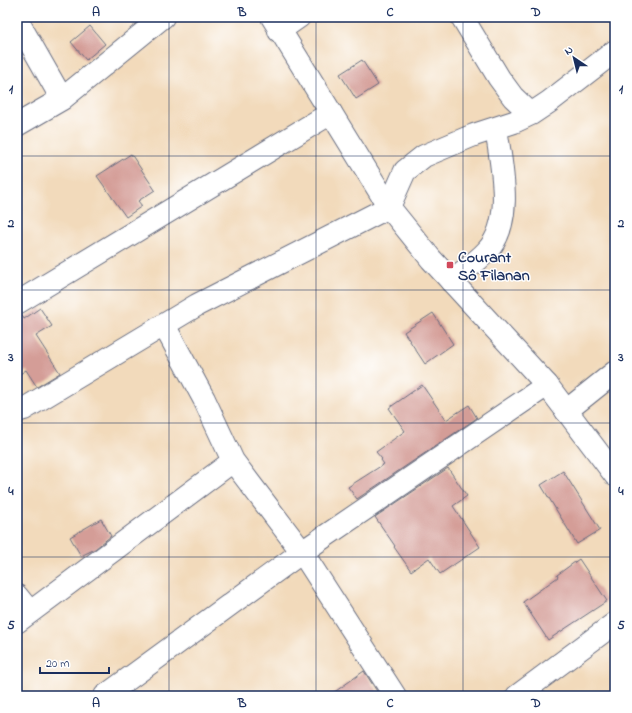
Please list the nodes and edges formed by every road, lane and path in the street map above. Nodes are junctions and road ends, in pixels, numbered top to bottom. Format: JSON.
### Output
{"nodes":[{"id":1,"x":163,"y":17,"type":"edge"},
{"id":2,"x":299,"y":17,"type":"edge"},
{"id":3,"x":462,"y":17,"type":"edge"},
{"id":4,"x":17,"y":20,"type":"edge"},
{"id":5,"x":276,"y":24,"type":"edge"},
{"id":6,"x":615,"y":51,"type":"edge"},
{"id":7,"x":62,"y":99,"type":"junction"},
{"id":8,"x":331,"y":113,"type":"junction"},
{"id":9,"x":530,"y":114,"type":"junction"},
{"id":10,"x":17,"y":125,"type":"edge"},
{"id":11,"x":496,"y":128,"type":"junction"},
{"id":12,"x":389,"y":207,"type":"junction"},
{"id":13,"x":451,"y":280,"type":"junction"},
{"id":14,"x":17,"y":303,"type":"edge"},
{"id":15,"x":164,"y":326,"type":"junction"},
{"id":16,"x":615,"y":372,"type":"edge"},
{"id":17,"x":547,"y":386,"type":"junction"},
{"id":18,"x":17,"y":411,"type":"edge"},
{"id":19,"x":566,"y":411,"type":"junction"},
{"id":20,"x":233,"y":461,"type":"junction"},
{"id":21,"x":615,"y":475,"type":"edge"},
{"id":22,"x":302,"y":552,"type":"junction"},
{"id":23,"x":21,"y":610,"type":"edge"},
{"id":24,"x":615,"y":623,"type":"edge"},
{"id":25,"x":104,"y":696,"type":"edge"},
{"id":26,"x":395,"y":696,"type":"edge"},
{"id":27,"x":517,"y":696,"type":"edge"}],
"edges":[{"from":1,"to":7,"type":"street"},
{"from":2,"to":5,"type":"street"},
{"from":3,"to":9,"type":"street"},
{"from":4,"to":7,"type":"street"},
{"from":5,"to":8,"type":"street"},
{"from":6,"to":9,"type":"street"},
{"from":7,"to":10,"type":"street"},
{"from":8,"to":12,"type":"street"},
{"from":8,"to":14,"type":"street"},
{"from":9,"to":11,"type":"street"},
{"from":11,"to":12,"type":"street"},
{"from":11,"to":13,"type":"street"},
{"from":12,"to":13,"type":"street"},
{"from":12,"to":15,"type":"street"},
{"from":13,"to":17,"type":"street"},
{"from":15,"to":18,"type":"street"},
{"from":15,"to":20,"type":"street"},
{"from":16,"to":19,"type":"street"},
{"from":17,"to":19,"type":"street"},
{"from":17,"to":22,"type":"street"},
{"from":19,"to":21,"type":"street"},
{"from":20,"to":22,"type":"street"},
{"from":20,"to":23,"type":"street"},
{"from":22,"to":25,"type":"street"},
{"from":22,"to":26,"type":"street"},
{"from":24,"to":27,"type":"street"}]}
